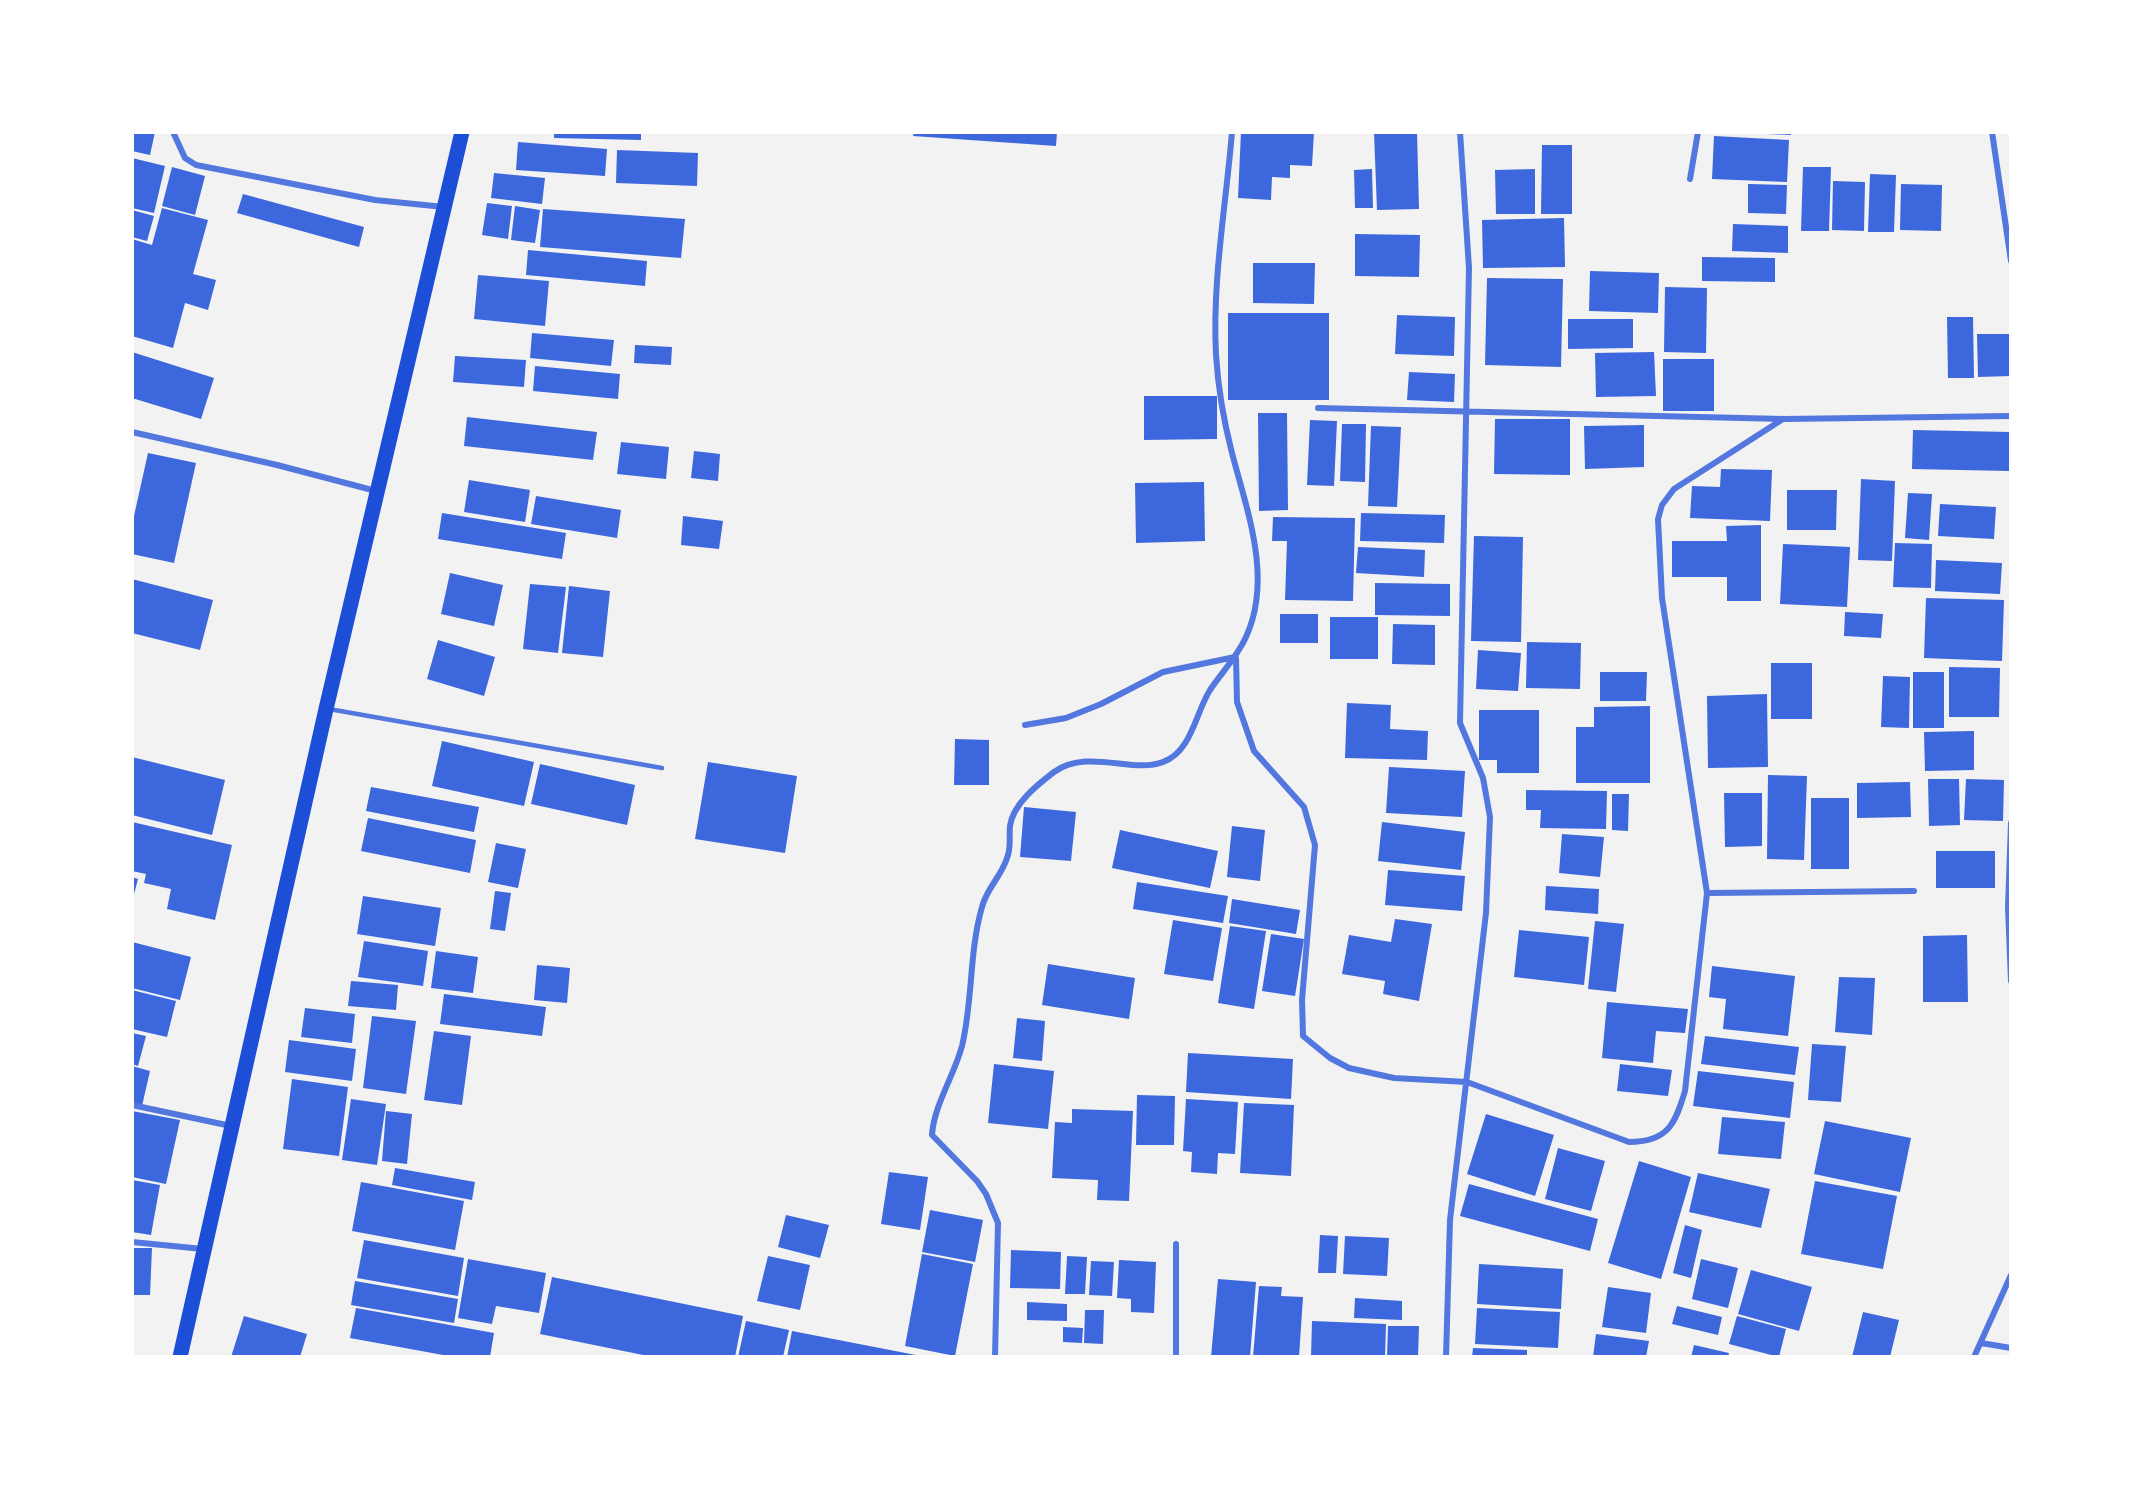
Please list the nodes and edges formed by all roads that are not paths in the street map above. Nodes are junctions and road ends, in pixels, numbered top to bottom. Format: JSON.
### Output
{"nodes":[{"id":1,"x":173,"y":132,"type":"edge"},
{"id":2,"x":462,"y":132,"type":"edge"},
{"id":3,"x":1232,"y":132,"type":"edge"},
{"id":4,"x":1460,"y":132,"type":"edge"},
{"id":5,"x":1698,"y":132,"type":"edge"},
{"id":6,"x":1992,"y":132,"type":"edge"},
{"id":7,"x":1690,"y":179,"type":"dead end"},
{"id":8,"x":445,"y":207,"type":"junction"},
{"id":9,"x":2011,"y":261,"type":"edge"},
{"id":10,"x":1318,"y":408,"type":"dead end"},
{"id":11,"x":1467,"y":412,"type":"junction"},
{"id":12,"x":2011,"y":416,"type":"edge"},
{"id":13,"x":1784,"y":419,"type":"junction"},
{"id":14,"x":132,"y":432,"type":"edge"},
{"id":15,"x":378,"y":491,"type":"junction"},
{"id":16,"x":1236,"y":657,"type":"junction"},
{"id":17,"x":326,"y":709,"type":"junction"},
{"id":18,"x":1025,"y":725,"type":"dead end"},
{"id":19,"x":662,"y":768,"type":"dead end"},
{"id":20,"x":2011,"y":823,"type":"edge"},
{"id":21,"x":1914,"y":891,"type":"dead end"},
{"id":22,"x":1707,"y":893,"type":"junction"},
{"id":23,"x":2011,"y":981,"type":"edge"},
{"id":24,"x":1467,"y":1082,"type":"junction"},
{"id":25,"x":132,"y":1105,"type":"edge"},
{"id":26,"x":232,"y":1126,"type":"junction"},
{"id":27,"x":132,"y":1242,"type":"edge"},
{"id":28,"x":1176,"y":1244,"type":"dead end"},
{"id":29,"x":204,"y":1249,"type":"junction"},
{"id":30,"x":2011,"y":1275,"type":"edge"},
{"id":31,"x":1981,"y":1343,"type":"junction"},
{"id":32,"x":2011,"y":1348,"type":"edge"},
{"id":33,"x":180,"y":1357,"type":"edge"},
{"id":34,"x":995,"y":1357,"type":"edge"},
{"id":35,"x":1176,"y":1357,"type":"edge"},
{"id":36,"x":1446,"y":1357,"type":"edge"},
{"id":37,"x":1974,"y":1357,"type":"edge"}],
"edges":[{"from":1,"to":8,"type":"street"},
{"from":2,"to":8,"type":"main road"},
{"from":3,"to":16,"type":"street"},
{"from":4,"to":11,"type":"street"},
{"from":5,"to":7,"type":"street"},
{"from":6,"to":9,"type":"street"},
{"from":8,"to":15,"type":"main road"},
{"from":10,"to":11,"type":"street"},
{"from":11,"to":13,"type":"street"},
{"from":11,"to":24,"type":"street"},
{"from":12,"to":13,"type":"street"},
{"from":13,"to":22,"type":"street"},
{"from":14,"to":15,"type":"street"},
{"from":15,"to":17,"type":"main road"},
{"from":16,"to":18,"type":"street"},
{"from":16,"to":24,"type":"street"},
{"from":16,"to":34,"type":"street"},
{"from":17,"to":19,"type":"lane"},
{"from":17,"to":26,"type":"main road"},
{"from":20,"to":23,"type":"street"},
{"from":21,"to":22,"type":"street"},
{"from":22,"to":24,"type":"street"},
{"from":24,"to":36,"type":"street"},
{"from":25,"to":26,"type":"street"},
{"from":26,"to":29,"type":"main road"},
{"from":27,"to":29,"type":"street"},
{"from":28,"to":35,"type":"street"},
{"from":29,"to":33,"type":"main road"},
{"from":30,"to":31,"type":"street"},
{"from":31,"to":32,"type":"street"},
{"from":31,"to":37,"type":"street"}]}
